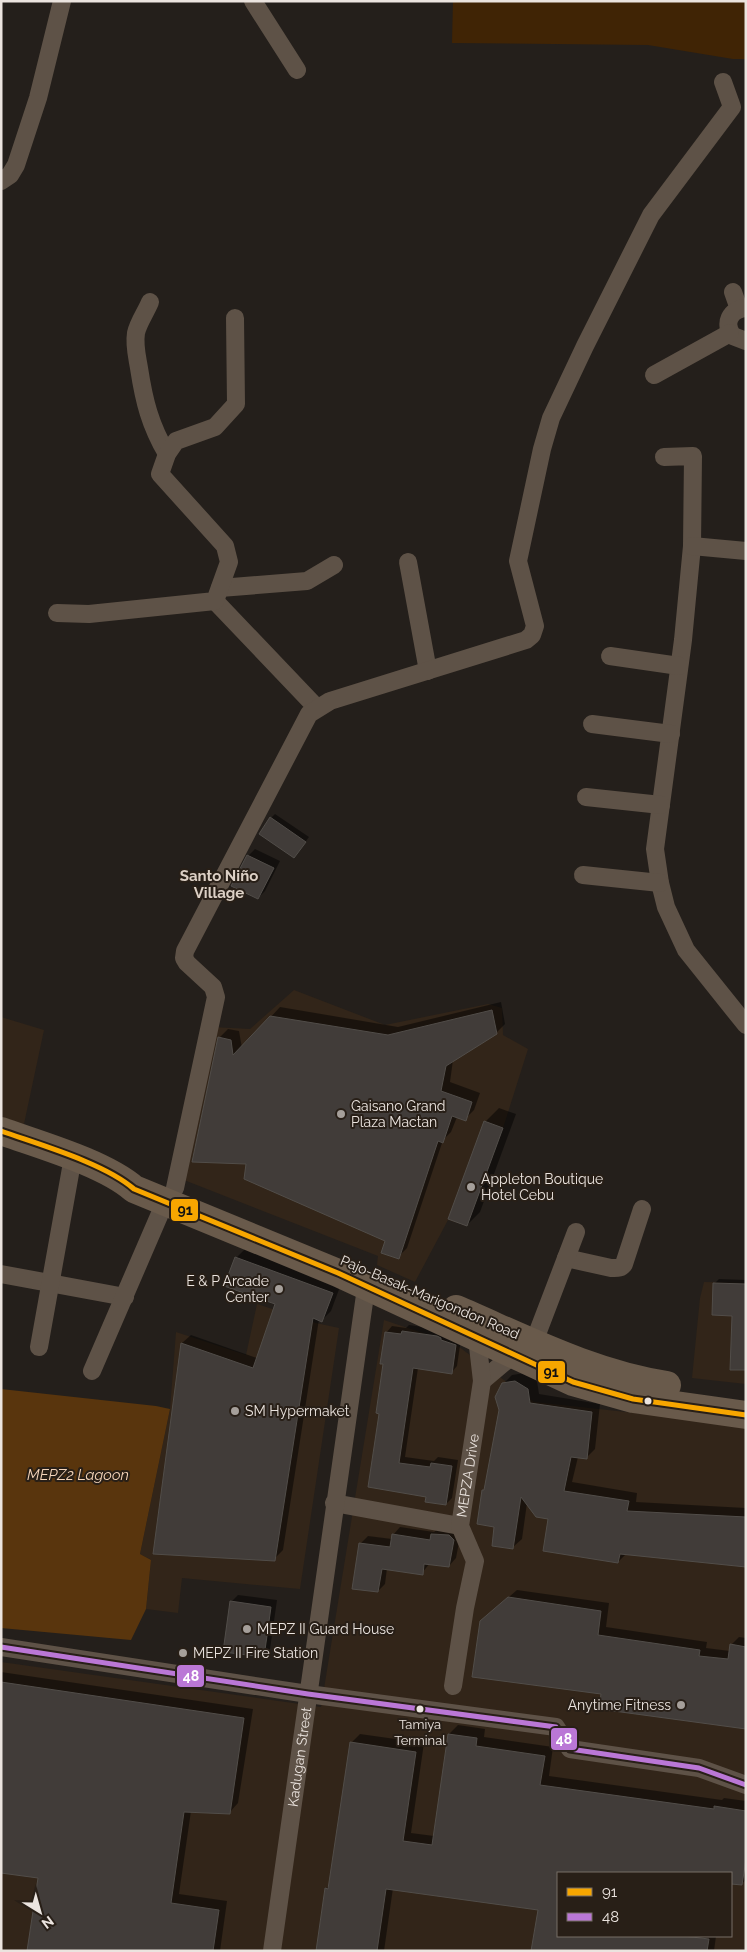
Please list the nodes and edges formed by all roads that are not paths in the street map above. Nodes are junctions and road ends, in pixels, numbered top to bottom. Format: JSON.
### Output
{"nodes":[{"id":1,"x":62,"y":1,"type":"edge"},
{"id":2,"x":253,"y":1,"type":"edge"},
{"id":3,"x":297,"y":70,"type":"dead end"},
{"id":4,"x":723,"y":82,"type":"dead end"},
{"id":5,"x":1,"y":181,"type":"edge"},
{"id":6,"x":733,"y":292,"type":"dead end"},
{"id":7,"x":150,"y":302,"type":"dead end"},
{"id":8,"x":742,"y":309,"type":"edge"},
{"id":9,"x":235,"y":318,"type":"dead end"},
{"id":10,"x":730,"y":333,"type":"junction"},
{"id":11,"x":746,"y":341,"type":"edge"},
{"id":12,"x":654,"y":375,"type":"dead end"},
{"id":13,"x":167,"y":454,"type":"junction"},
{"id":14,"x":664,"y":457,"type":"dead end"},
{"id":15,"x":692,"y":546,"type":"junction"},
{"id":16,"x":746,"y":551,"type":"edge"},
{"id":17,"x":408,"y":562,"type":"dead end"},
{"id":18,"x":334,"y":565,"type":"dead end"},
{"id":19,"x":217,"y":595,"type":"junction"},
{"id":20,"x":57,"y":613,"type":"dead end"},
{"id":21,"x":610,"y":656,"type":"dead end"},
{"id":22,"x":679,"y":666,"type":"junction"},
{"id":23,"x":428,"y":671,"type":"junction"},
{"id":24,"x":317,"y":708,"type":"junction"},
{"id":25,"x":592,"y":724,"type":"dead end"},
{"id":26,"x":671,"y":734,"type":"junction"},
{"id":27,"x":586,"y":797,"type":"dead end"},
{"id":28,"x":661,"y":805,"type":"junction"},
{"id":29,"x":583,"y":875,"type":"dead end"},
{"id":30,"x":660,"y":883,"type":"junction"},
{"id":31,"x":746,"y":1026,"type":"edge"},
{"id":32,"x":1,"y":1131,"type":"edge"},
{"id":33,"x":73,"y":1158,"type":"junction"},
{"id":34,"x":170,"y":1195,"type":"junction"},
{"id":35,"x":642,"y":1209,"type":"dead end"},
{"id":36,"x":576,"y":1232,"type":"dead end"},
{"id":37,"x":566,"y":1258,"type":"junction"},
{"id":38,"x":1,"y":1274,"type":"edge"},
{"id":39,"x":51,"y":1283,"type":"junction"},
{"id":40,"x":366,"y":1288,"type":"junction"},
{"id":41,"x":125,"y":1297,"type":"junction"},
{"id":42,"x":477,"y":1338,"type":"junction"},
{"id":43,"x":39,"y":1347,"type":"dead end"},
{"id":44,"x":524,"y":1348,"type":"junction"},
{"id":45,"x":92,"y":1371,"type":"dead end"},
{"id":46,"x":482,"y":1380,"type":"junction"},
{"id":47,"x":746,"y":1398,"type":"edge"},
{"id":48,"x":746,"y":1415,"type":"edge"},
{"id":49,"x":334,"y":1503,"type":"junction"},
{"id":50,"x":460,"y":1526,"type":"junction"},
{"id":51,"x":1,"y":1647,"type":"edge"},
{"id":52,"x":453,"y":1686,"type":"dead end"},
{"id":53,"x":308,"y":1694,"type":"junction"},
{"id":54,"x":746,"y":1785,"type":"edge"},
{"id":55,"x":272,"y":1951,"type":"edge"}],
"edges":[{"from":1,"to":5,"type":"street"},
{"from":2,"to":3,"type":"street"},
{"from":4,"to":23,"type":"street"},
{"from":6,"to":8,"type":"street"},
{"from":7,"to":13,"type":"street"},
{"from":8,"to":10,"type":"street"},
{"from":9,"to":13,"type":"street"},
{"from":10,"to":11,"type":"street"},
{"from":10,"to":12,"type":"street"},
{"from":13,"to":19,"type":"street"},
{"from":14,"to":15,"type":"street"},
{"from":15,"to":16,"type":"street"},
{"from":15,"to":22,"type":"street"},
{"from":17,"to":23,"type":"street"},
{"from":18,"to":19,"type":"street"},
{"from":19,"to":20,"type":"street"},
{"from":19,"to":24,"type":"street"},
{"from":21,"to":22,"type":"street"},
{"from":22,"to":26,"type":"street"},
{"from":23,"to":24,"type":"street"},
{"from":24,"to":34,"type":"street"},
{"from":25,"to":26,"type":"street"},
{"from":26,"to":28,"type":"street"},
{"from":27,"to":28,"type":"street"},
{"from":28,"to":30,"type":"street"},
{"from":29,"to":30,"type":"street"},
{"from":30,"to":31,"type":"street"},
{"from":32,"to":33,"type":"main road","name":"Pajo-Basak-Marigondon Road"},
{"from":33,"to":34,"type":"main road","name":"Pajo-Basak-Marigondon Road"},
{"from":33,"to":39,"type":"street"},
{"from":34,"to":40,"type":"main road","name":"Pajo-Basak-Marigondon Road"},
{"from":34,"to":41,"type":"street"},
{"from":34,"to":44,"type":"main road","name":"Pajo-Basak-Marigondon Road"},
{"from":35,"to":37,"type":"street"},
{"from":36,"to":37,"type":"street"},
{"from":37,"to":44,"type":"street"},
{"from":38,"to":39,"type":"street"},
{"from":39,"to":41,"type":"street"},
{"from":39,"to":43,"type":"street"},
{"from":40,"to":42,"type":"main road","name":"Pajo-Basak-Marigondon Road"},
{"from":40,"to":49,"type":"street"},
{"from":41,"to":45,"type":"street"},
{"from":42,"to":44,"type":"main road","name":"Pajo-Basak-Marigondon Road"},
{"from":42,"to":46,"type":"street","name":"MEPZA Drive"},
{"from":44,"to":46,"type":"street"},
{"from":44,"to":47,"type":"main road","name":"Pajo-Basak-Marigondon Road"},
{"from":44,"to":48,"type":"main road","name":"Pajo-Basak-Marigondon Road"},
{"from":46,"to":50,"type":"street","name":"MEPZA Drive"},
{"from":49,"to":50,"type":"street"},
{"from":49,"to":53,"type":"street","name":"Kadugan Street"},
{"from":50,"to":52,"type":"street","name":"MEPZA Drive"},
{"from":51,"to":53,"type":"street"},
{"from":53,"to":54,"type":"street"},
{"from":53,"to":55,"type":"street","name":"Kadugan Street"}]}
